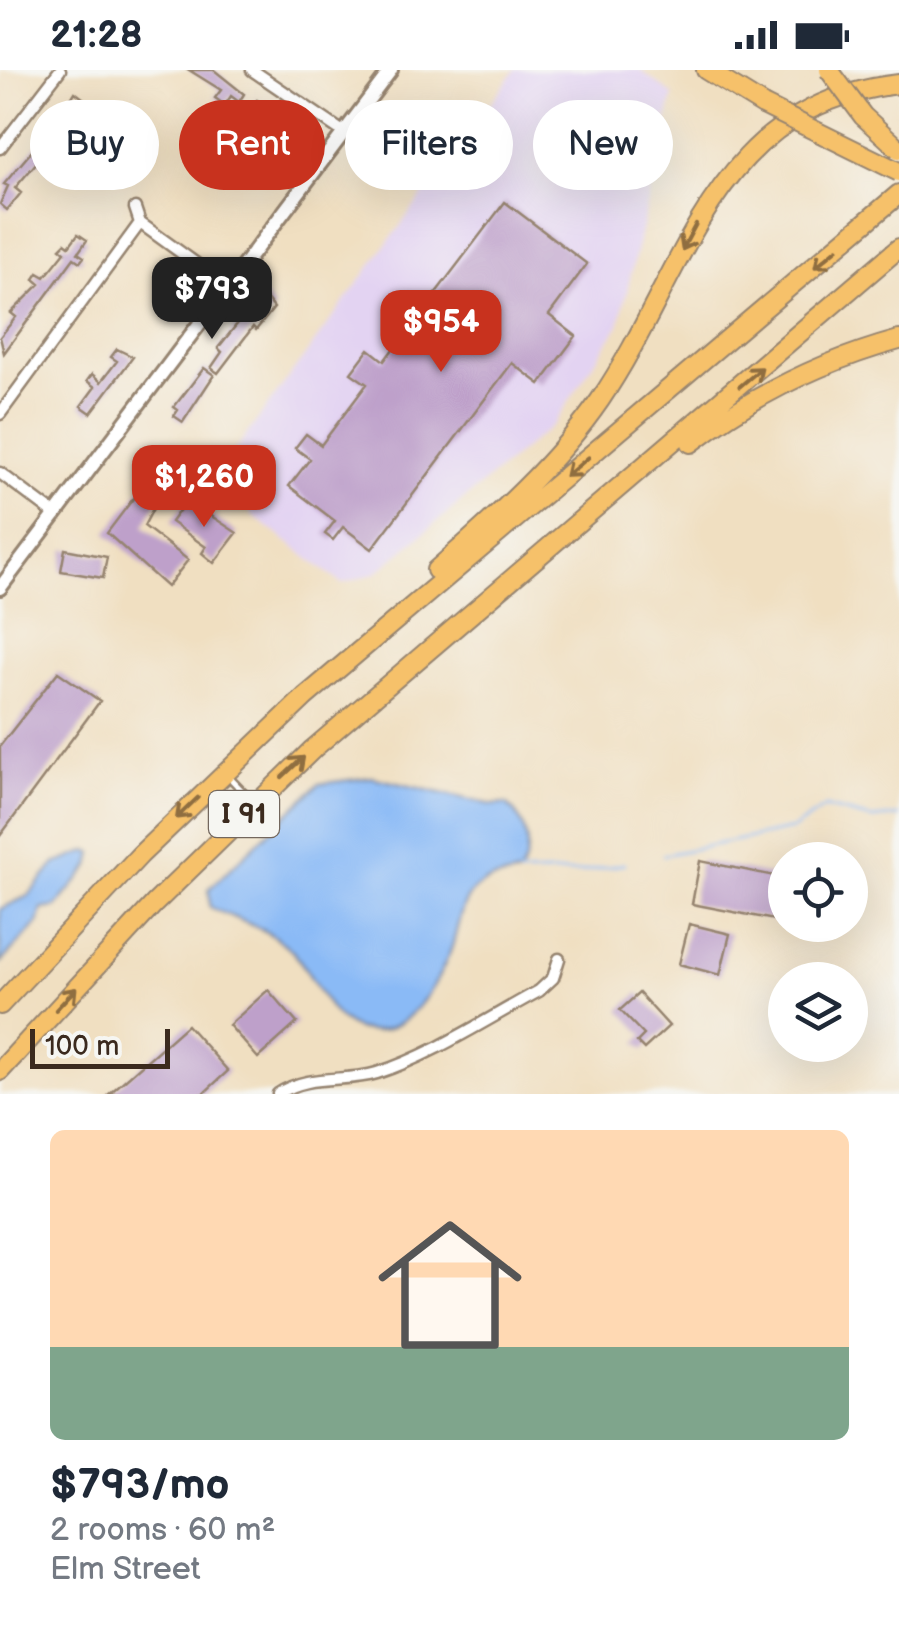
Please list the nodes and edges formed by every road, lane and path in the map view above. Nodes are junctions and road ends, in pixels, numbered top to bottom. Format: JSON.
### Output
{"nodes":[{"id":1,"x":60,"y":70,"type":"edge"},
{"id":2,"x":252,"y":70,"type":"edge"},
{"id":3,"x":391,"y":70,"type":"edge"},
{"id":4,"x":706,"y":70,"type":"edge"},
{"id":5,"x":829,"y":70,"type":"edge"},
{"id":6,"x":899,"y":84,"type":"edge"},
{"id":7,"x":343,"y":132,"type":"junction"},
{"id":8,"x":0,"y":148,"type":"edge"},
{"id":9,"x":899,"y":148,"type":"edge"},
{"id":10,"x":899,"y":172,"type":"edge"},
{"id":11,"x":899,"y":194,"type":"edge"},
{"id":12,"x":135,"y":208,"type":"dead end"},
{"id":13,"x":140,"y":223,"type":"junction"},
{"id":14,"x":899,"y":248,"type":"edge"},
{"id":15,"x":227,"y":286,"type":"junction"},
{"id":16,"x":899,"y":340,"type":"edge"},
{"id":17,"x":0,"y":414,"type":"edge"},
{"id":18,"x":0,"y":472,"type":"edge"},
{"id":19,"x":623,"y":485,"type":"junction"},
{"id":20,"x":56,"y":515,"type":"junction"},
{"id":21,"x":0,"y":588,"type":"edge"},
{"id":22,"x":362,"y":647,"type":"junction"},
{"id":23,"x":224,"y":772,"type":"junction"},
{"id":24,"x":254,"y":804,"type":"junction"},
{"id":25,"x":559,"y":959,"type":"dead end"},
{"id":26,"x":0,"y":1005,"type":"edge"},
{"id":27,"x":0,"y":1071,"type":"edge"},
{"id":28,"x":278,"y":1094,"type":"edge"}],
"edges":[{"from":1,"to":8,"type":"street"},
{"from":2,"to":7,"type":"street"},
{"from":3,"to":7,"type":"street"},
{"from":4,"to":10,"type":"highway","bridge":true},
{"from":5,"to":9,"type":"highway","bridge":true},
{"from":6,"to":22,"type":"highway","one_way":true},
{"from":7,"to":15,"type":"street"},
{"from":11,"to":22,"type":"highway","number":"I 91","one_way":true},
{"from":12,"to":13,"type":"street"},
{"from":13,"to":15,"type":"street"},
{"from":13,"to":17,"type":"street"},
{"from":19,"to":14,"type":"highway","number":"I 91","one_way":true},
{"from":15,"to":20,"type":"street"},
{"from":16,"to":19,"type":"highway"},
{"from":18,"to":20,"type":"street"},
{"from":24,"to":19,"type":"highway","number":"I 91","one_way":true},
{"from":20,"to":21,"type":"street"},
{"from":22,"to":23,"type":"highway","number":"I 91"},
{"from":23,"to":24,"type":"lane"},
{"from":23,"to":26,"type":"highway","number":"I 91","one_way":true},
{"from":27,"to":24,"type":"highway","number":"I 91","one_way":true},
{"from":25,"to":28,"type":"street"}]}
